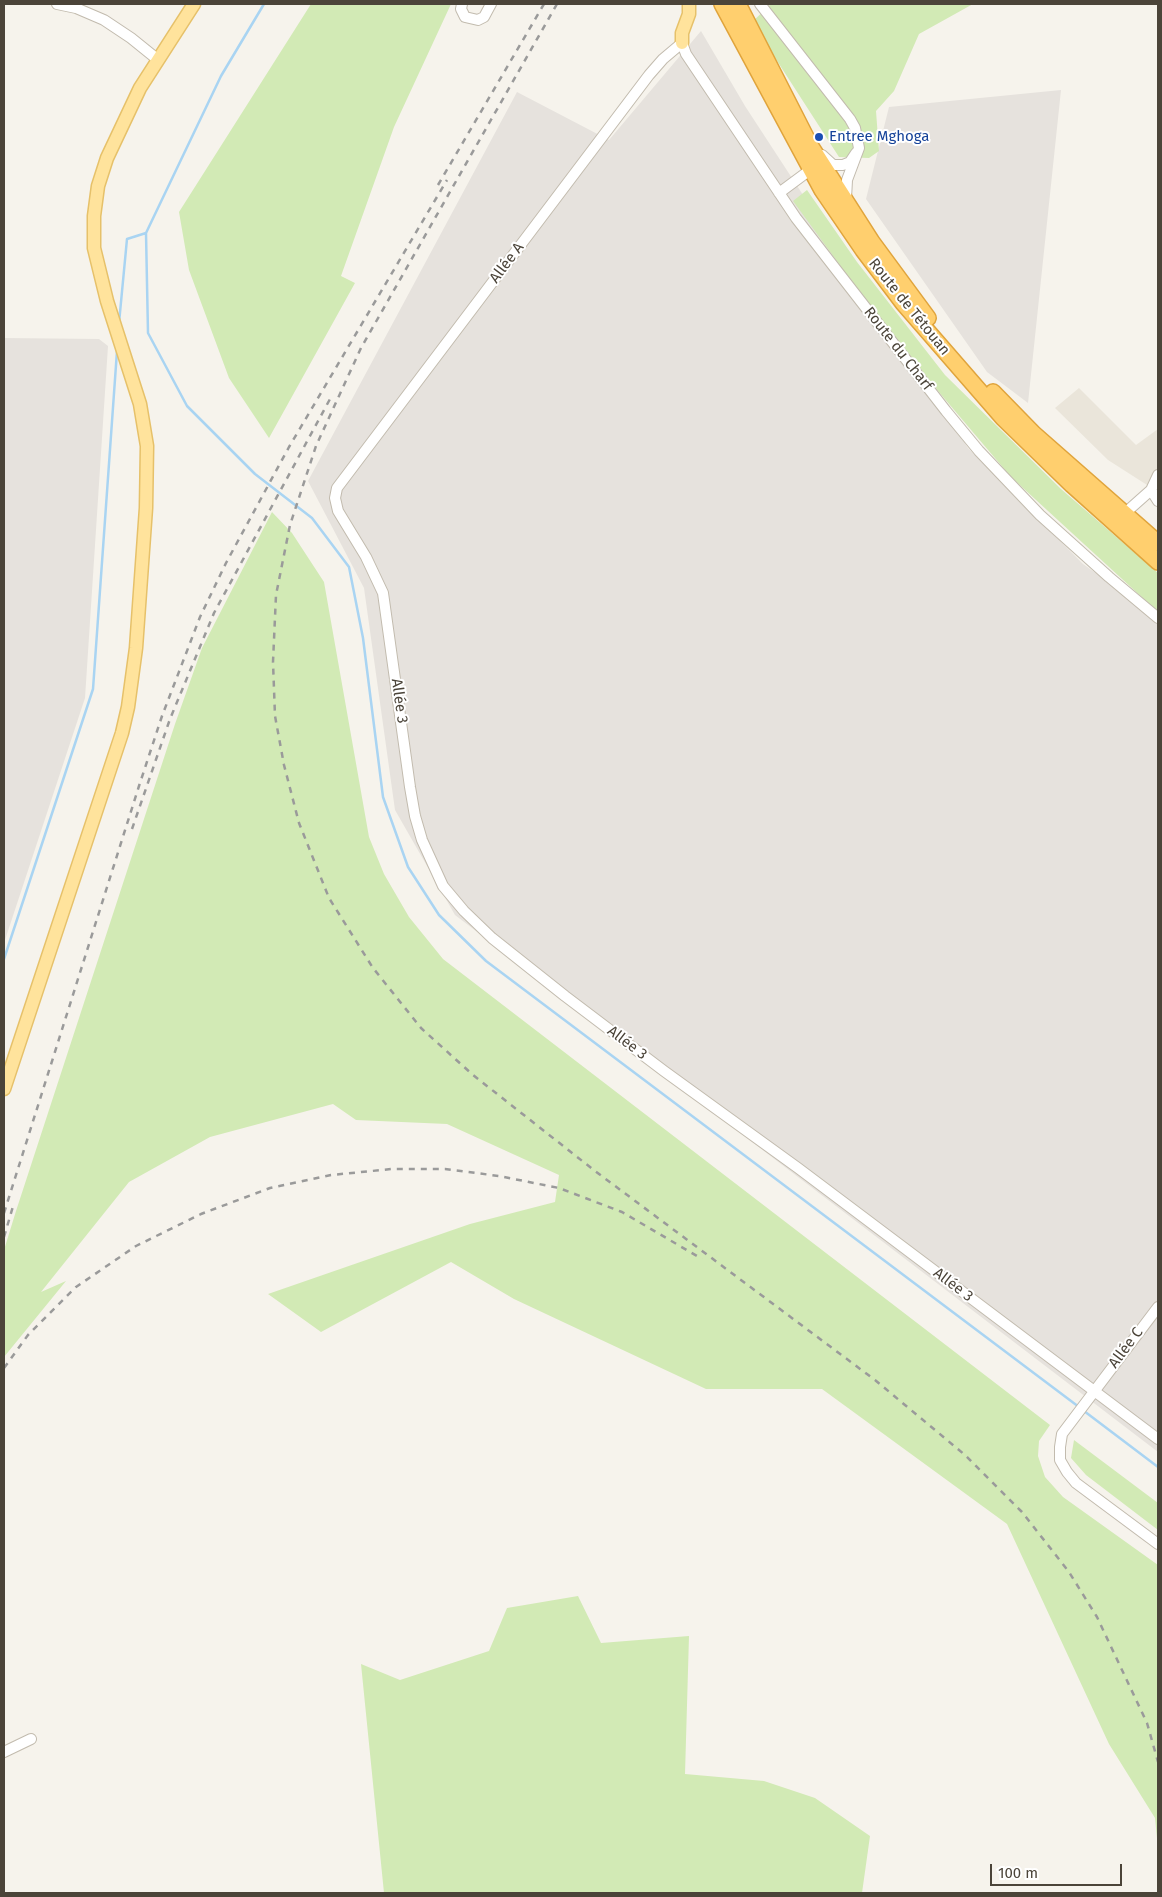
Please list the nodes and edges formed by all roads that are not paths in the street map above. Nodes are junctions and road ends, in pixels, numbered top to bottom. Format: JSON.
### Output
{"nodes":[{"id":1,"x":58,"y":4,"type":"edge"},
{"id":2,"x":194,"y":4,"type":"edge"},
{"id":3,"x":462,"y":4,"type":"edge"},
{"id":4,"x":491,"y":4,"type":"edge"},
{"id":5,"x":689,"y":4,"type":"edge"},
{"id":6,"x":722,"y":4,"type":"edge"},
{"id":7,"x":738,"y":4,"type":"edge"},
{"id":8,"x":760,"y":4,"type":"edge"},
{"id":9,"x":682,"y":43,"type":"junction"},
{"id":10,"x":750,"y":43,"type":"junction"},
{"id":11,"x":158,"y":59,"type":"junction"},
{"id":12,"x":810,"y":145,"type":"junction"},
{"id":13,"x":859,"y":148,"type":"junction"},
{"id":14,"x":810,"y":170,"type":"junction"},
{"id":15,"x":779,"y":193,"type":"junction"},
{"id":16,"x":846,"y":200,"type":"junction"},
{"id":17,"x":1158,"y":475,"type":"edge"},
{"id":18,"x":337,"y":488,"type":"joint"},
{"id":19,"x":1156,"y":496,"type":"edge"},
{"id":20,"x":1124,"y":514,"type":"junction"},
{"id":21,"x":1158,"y":543,"type":"edge"},
{"id":22,"x":1158,"y":562,"type":"edge"},
{"id":23,"x":1158,"y":618,"type":"edge"},
{"id":24,"x":4,"y":1089,"type":"edge"},
{"id":25,"x":1158,"y":1307,"type":"edge"},
{"id":26,"x":1092,"y":1393,"type":"junction"},
{"id":27,"x":1158,"y":1439,"type":"edge"},
{"id":28,"x":1158,"y":1544,"type":"edge"},
{"id":29,"x":31,"y":1739,"type":"dead end"},
{"id":30,"x":4,"y":1752,"type":"edge"}],
"edges":[{"from":1,"to":11,"type":"street"},
{"from":2,"to":11,"type":"main road"},
{"from":3,"to":4,"type":"street"},
{"from":5,"to":9,"type":"main road"},
{"from":6,"to":10,"type":"highway","name":"Route de Tétouan"},
{"from":7,"to":10,"type":"highway","name":"Route de Tétouan"},
{"from":8,"to":13,"type":"street"},
{"from":9,"to":15,"type":"street","name":"Route du Charf"},
{"from":9,"to":18,"type":"street","name":"Allée A"},
{"from":10,"to":12,"type":"highway","name":"Route de Tétouan"},
{"from":10,"to":14,"type":"highway","name":"Route de Tétouan"},
{"from":11,"to":24,"type":"main road"},
{"from":12,"to":13,"type":"street"},
{"from":12,"to":16,"type":"highway","name":"Route de Tétouan"},
{"from":13,"to":16,"type":"street"},
{"from":14,"to":15,"type":"street"},
{"from":14,"to":22,"type":"highway","name":"Route de Tétouan"},
{"from":15,"to":23,"type":"street","name":"Route du Charf"},
{"from":16,"to":20,"type":"highway","name":"Route de Tétouan"},
{"from":17,"to":19,"type":"street"},
{"from":18,"to":26,"type":"street","name":"Allée 3"},
{"from":19,"to":20,"type":"street"},
{"from":20,"to":21,"type":"highway","name":"Route de Tétouan"},
{"from":25,"to":26,"type":"street","name":"Allée C"},
{"from":26,"to":27,"type":"street","name":"Allée 3"},
{"from":26,"to":28,"type":"street","name":"Allée C"},
{"from":29,"to":30,"type":"street"}]}
